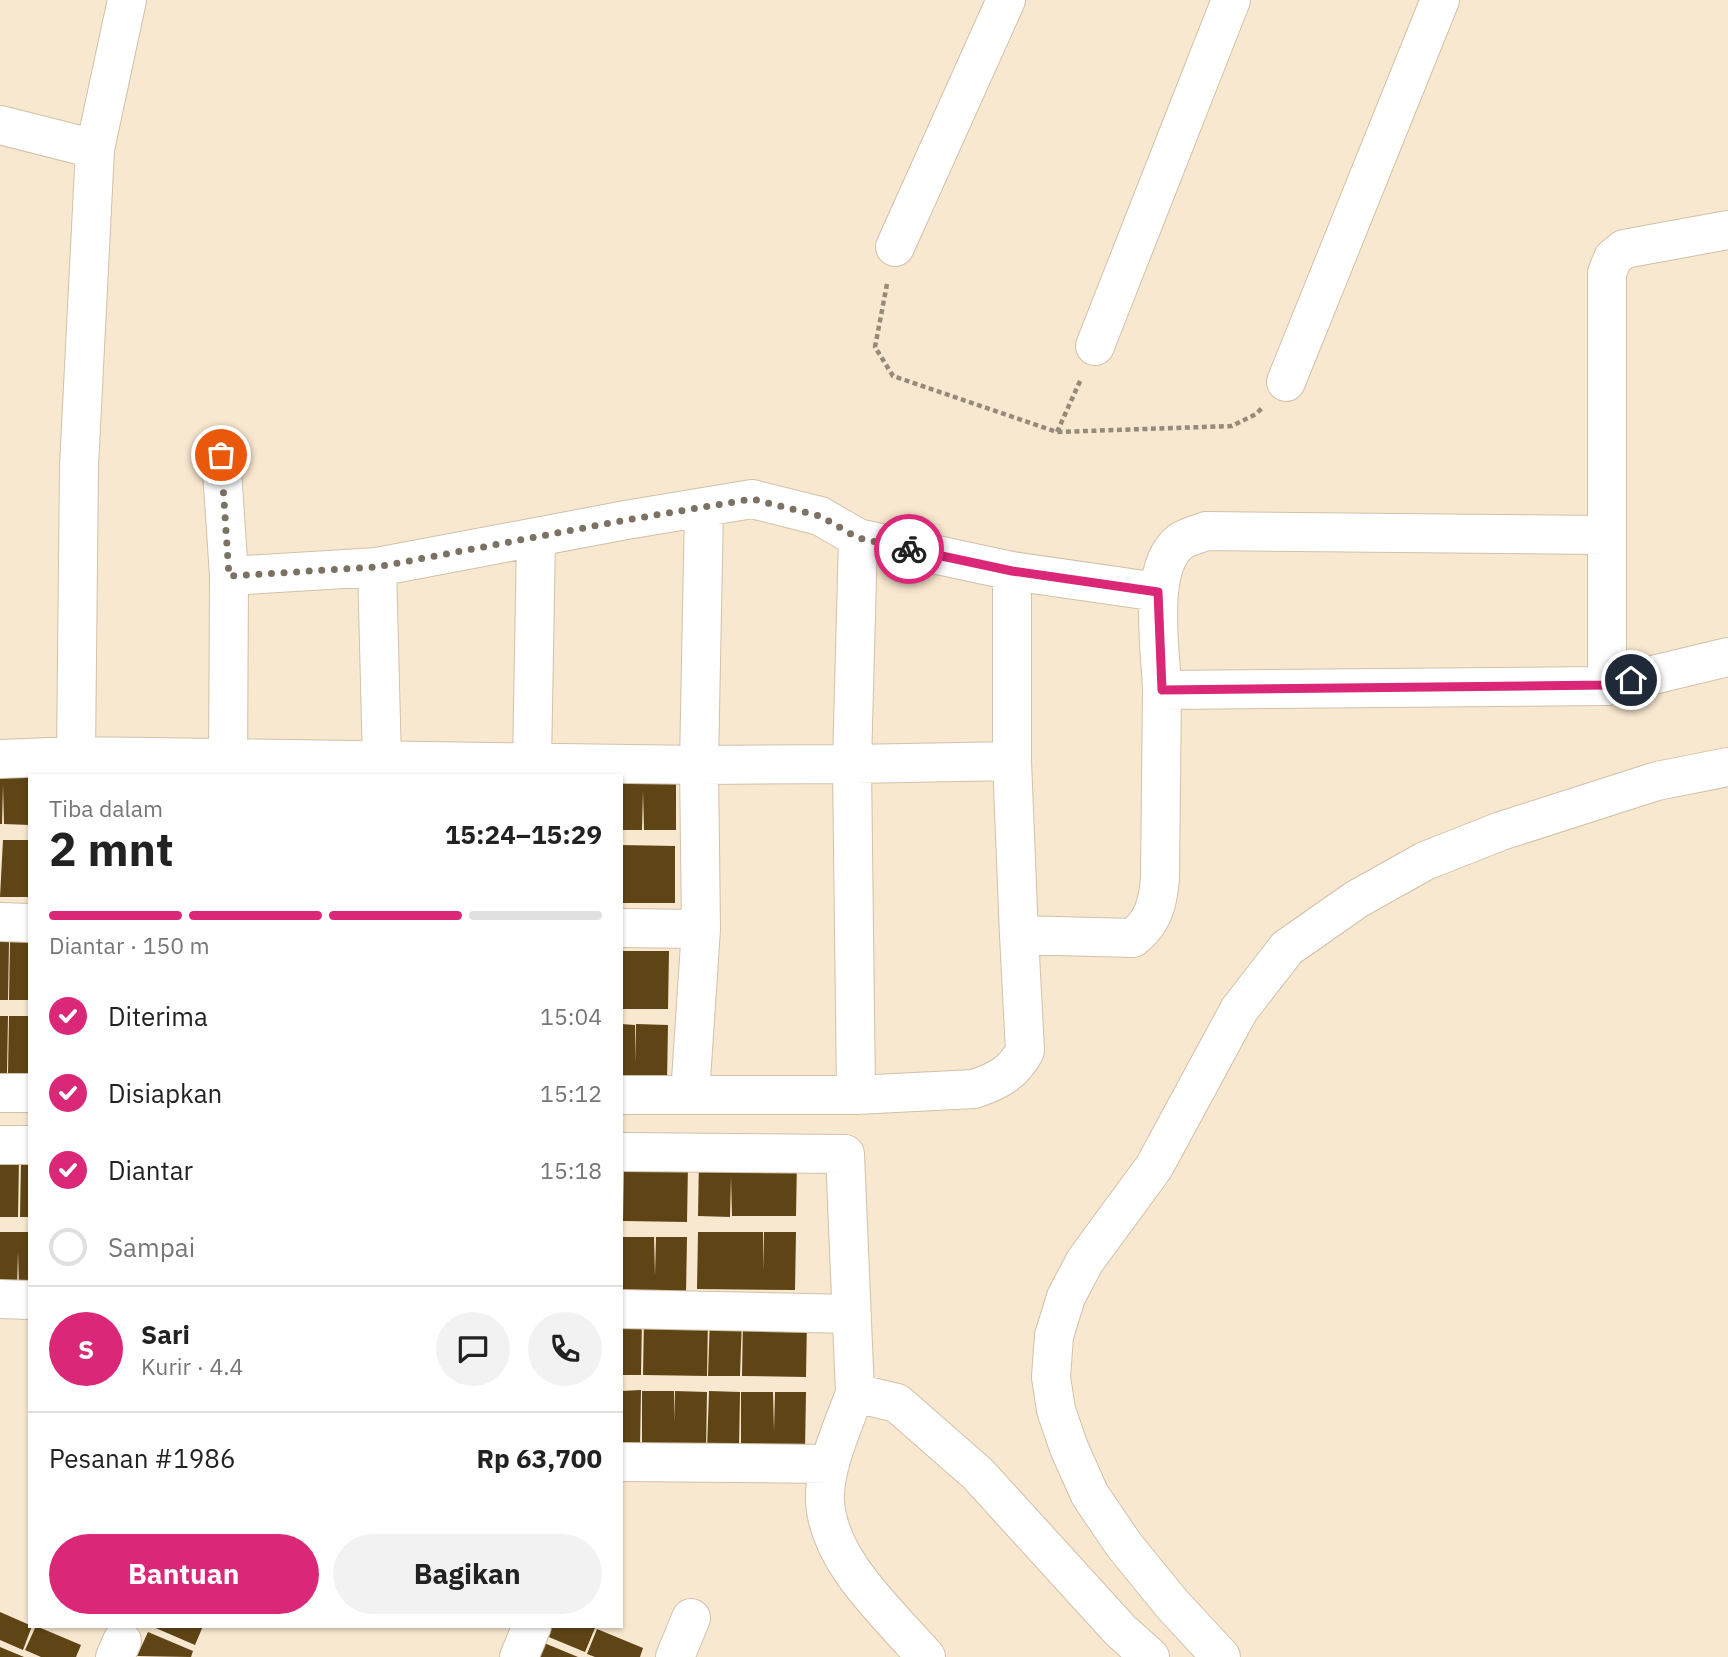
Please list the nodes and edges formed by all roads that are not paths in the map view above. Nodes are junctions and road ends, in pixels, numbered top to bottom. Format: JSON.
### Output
{"nodes":[{"id":1,"x":127,"y":0,"type":"edge"},
{"id":2,"x":1006,"y":0,"type":"edge"},
{"id":3,"x":1231,"y":0,"type":"edge"},
{"id":4,"x":1440,"y":0,"type":"edge"},
{"id":5,"x":0,"y":125,"type":"edge"},
{"id":6,"x":95,"y":149,"type":"junction"},
{"id":7,"x":1728,"y":230,"type":"edge"},
{"id":8,"x":895,"y":247,"type":"road end"},
{"id":9,"x":1096,"y":346,"type":"road end"},
{"id":10,"x":1286,"y":382,"type":"dead end"},
{"id":11,"x":221,"y":455,"type":"dead end"},
{"id":12,"x":704,"y":507,"type":"junction"},
{"id":13,"x":1607,"y":535,"type":"junction"},
{"id":14,"x":536,"y":538,"type":"junction"},
{"id":15,"x":858,"y":538,"type":"junction"},
{"id":16,"x":377,"y":567,"type":"junction"},
{"id":17,"x":1012,"y":571,"type":"junction"},
{"id":18,"x":229,"y":576,"type":"junction"},
{"id":19,"x":1158,"y":592,"type":"junction"},
{"id":20,"x":1728,"y":657,"type":"edge"},
{"id":21,"x":1607,"y":685,"type":"junction"},
{"id":22,"x":1162,"y":690,"type":"junction"},
{"id":23,"x":76,"y":757,"type":"junction"},
{"id":24,"x":0,"y":759,"type":"edge"},
{"id":25,"x":382,"y":761,"type":"junction"},
{"id":26,"x":1012,"y":761,"type":"junction"},
{"id":27,"x":532,"y":763,"type":"junction"},
{"id":28,"x":852,"y":764,"type":"junction"},
{"id":29,"x":699,"y":765,"type":"junction"},
{"id":30,"x":1728,"y":766,"type":"edge"},
{"id":31,"x":228,"y":767,"type":"edge"},
{"id":32,"x":0,"y":922,"type":"edge"},
{"id":33,"x":28,"y":923,"type":"edge"},
{"id":34,"x":623,"y":928,"type":"edge"},
{"id":35,"x":701,"y":929,"type":"junction"},
{"id":36,"x":1019,"y":935,"type":"junction"},
{"id":37,"x":0,"y":1093,"type":"edge"},
{"id":38,"x":28,"y":1093,"type":"edge"},
{"id":39,"x":856,"y":1094,"type":"junction"},
{"id":40,"x":623,"y":1095,"type":"edge"},
{"id":41,"x":690,"y":1095,"type":"junction"},
{"id":42,"x":0,"y":1145,"type":"edge"},
{"id":43,"x":28,"y":1145,"type":"edge"},
{"id":44,"x":623,"y":1152,"type":"edge"},
{"id":45,"x":0,"y":1299,"type":"edge"},
{"id":46,"x":28,"y":1300,"type":"edge"},
{"id":47,"x":623,"y":1309,"type":"edge"},
{"id":48,"x":852,"y":1314,"type":"junction"},
{"id":49,"x":855,"y":1393,"type":"junction"},
{"id":50,"x":623,"y":1462,"type":"edge"},
{"id":51,"x":830,"y":1464,"type":"junction"},
{"id":52,"x":691,"y":1618,"type":"dead end"},
{"id":53,"x":531,"y":1628,"type":"edge"},
{"id":54,"x":519,"y":1657,"type":"edge"},
{"id":55,"x":675,"y":1657,"type":"edge"},
{"id":56,"x":926,"y":1657,"type":"edge"},
{"id":57,"x":1150,"y":1657,"type":"edge"},
{"id":58,"x":1221,"y":1657,"type":"edge"}],
"edges":[{"from":1,"to":6,"type":"street"},
{"from":2,"to":8,"type":"street"},
{"from":3,"to":9,"type":"street"},
{"from":4,"to":10,"type":"street"},
{"from":5,"to":6,"type":"street"},
{"from":6,"to":23,"type":"street"},
{"from":7,"to":13,"type":"street"},
{"from":11,"to":18,"type":"street"},
{"from":12,"to":14,"type":"street"},
{"from":12,"to":15,"type":"street"},
{"from":12,"to":29,"type":"street"},
{"from":13,"to":19,"type":"street"},
{"from":13,"to":21,"type":"street"},
{"from":14,"to":16,"type":"street"},
{"from":14,"to":27,"type":"street"},
{"from":15,"to":17,"type":"street"},
{"from":15,"to":28,"type":"street"},
{"from":16,"to":18,"type":"street"},
{"from":16,"to":25,"type":"street"},
{"from":17,"to":19,"type":"street"},
{"from":17,"to":26,"type":"street"},
{"from":18,"to":31,"type":"street"},
{"from":19,"to":22,"type":"street"},
{"from":20,"to":21,"type":"street"},
{"from":21,"to":22,"type":"street"},
{"from":22,"to":36,"type":"street"},
{"from":23,"to":24,"type":"street"},
{"from":23,"to":31,"type":"street"},
{"from":25,"to":27,"type":"street"},
{"from":25,"to":31,"type":"street"},
{"from":26,"to":28,"type":"street"},
{"from":26,"to":36,"type":"street"},
{"from":27,"to":29,"type":"street"},
{"from":28,"to":29,"type":"street"},
{"from":28,"to":39,"type":"street"},
{"from":29,"to":35,"type":"street"},
{"from":30,"to":58,"type":"street"},
{"from":32,"to":33,"type":"street"},
{"from":34,"to":35,"type":"street"},
{"from":35,"to":41,"type":"street"},
{"from":36,"to":39,"type":"street"},
{"from":37,"to":38,"type":"street"},
{"from":39,"to":41,"type":"street"},
{"from":40,"to":41,"type":"street"},
{"from":42,"to":43,"type":"street"},
{"from":44,"to":48,"type":"street"},
{"from":45,"to":46,"type":"street"},
{"from":47,"to":48,"type":"street"},
{"from":48,"to":49,"type":"street"},
{"from":49,"to":51,"type":"street"},
{"from":49,"to":57,"type":"street"},
{"from":50,"to":51,"type":"street"},
{"from":51,"to":56,"type":"street"},
{"from":52,"to":55,"type":"street"},
{"from":53,"to":54,"type":"street"}]}
